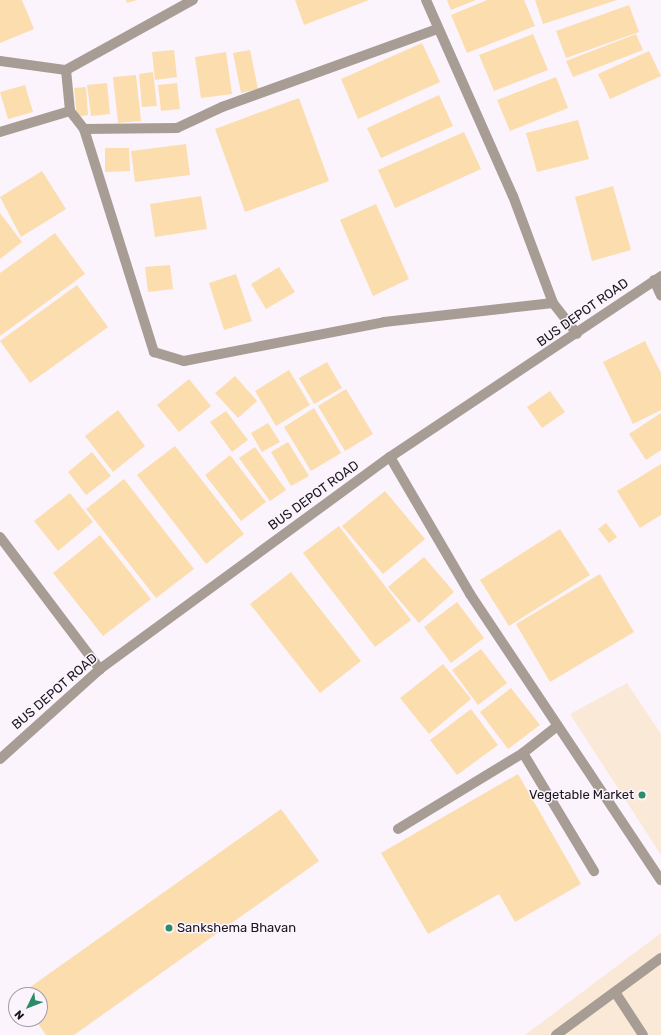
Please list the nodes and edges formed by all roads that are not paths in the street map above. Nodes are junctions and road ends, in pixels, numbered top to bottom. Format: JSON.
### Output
{"nodes":[{"id":1,"x":193,"y":0,"type":"edge"},
{"id":2,"x":426,"y":0,"type":"edge"},
{"id":3,"x":437,"y":29,"type":"junction"},
{"id":4,"x":0,"y":61,"type":"edge"},
{"id":5,"x":66,"y":70,"type":"junction"},
{"id":6,"x":70,"y":111,"type":"junction"},
{"id":7,"x":84,"y":129,"type":"junction"},
{"id":8,"x":0,"y":132,"type":"edge"},
{"id":9,"x":658,"y":278,"type":"edge"},
{"id":10,"x":661,"y":296,"type":"edge"},
{"id":11,"x":553,"y":303,"type":"junction"},
{"id":12,"x":577,"y":334,"type":"junction"},
{"id":13,"x":390,"y":457,"type":"junction"},
{"id":14,"x":0,"y":537,"type":"edge"},
{"id":15,"x":100,"y":669,"type":"junction"},
{"id":16,"x":556,"y":727,"type":"junction"},
{"id":17,"x":523,"y":754,"type":"junction"},
{"id":18,"x":0,"y":759,"type":"edge"},
{"id":19,"x":398,"y":829,"type":"dead end"},
{"id":20,"x":594,"y":871,"type":"dead end"},
{"id":21,"x":661,"y":880,"type":"edge"},
{"id":22,"x":661,"y":958,"type":"edge"},
{"id":23,"x":615,"y":992,"type":"junction"},
{"id":24,"x":556,"y":1035,"type":"edge"},
{"id":25,"x":643,"y":1035,"type":"edge"}],
"edges":[{"from":1,"to":5,"type":"street"},
{"from":2,"to":3,"type":"street"},
{"from":3,"to":7,"type":"street"},
{"from":3,"to":11,"type":"street"},
{"from":4,"to":5,"type":"street"},
{"from":5,"to":6,"type":"street"},
{"from":6,"to":7,"type":"street"},
{"from":6,"to":8,"type":"street"},
{"from":7,"to":11,"type":"street"},
{"from":9,"to":10,"type":"street"},
{"from":9,"to":12,"type":"street","name":"BUS DEPOT ROAD"},
{"from":11,"to":12,"type":"street"},
{"from":12,"to":13,"type":"street","name":"BUS DEPOT ROAD"},
{"from":13,"to":15,"type":"street","name":"BUS DEPOT ROAD"},
{"from":13,"to":16,"type":"street"},
{"from":14,"to":15,"type":"street"},
{"from":15,"to":18,"type":"street","name":"BUS DEPOT ROAD"},
{"from":16,"to":17,"type":"street"},
{"from":16,"to":21,"type":"street"},
{"from":17,"to":19,"type":"street"},
{"from":17,"to":20,"type":"street"},
{"from":22,"to":23,"type":"street"},
{"from":23,"to":24,"type":"street"},
{"from":23,"to":25,"type":"street"}]}
